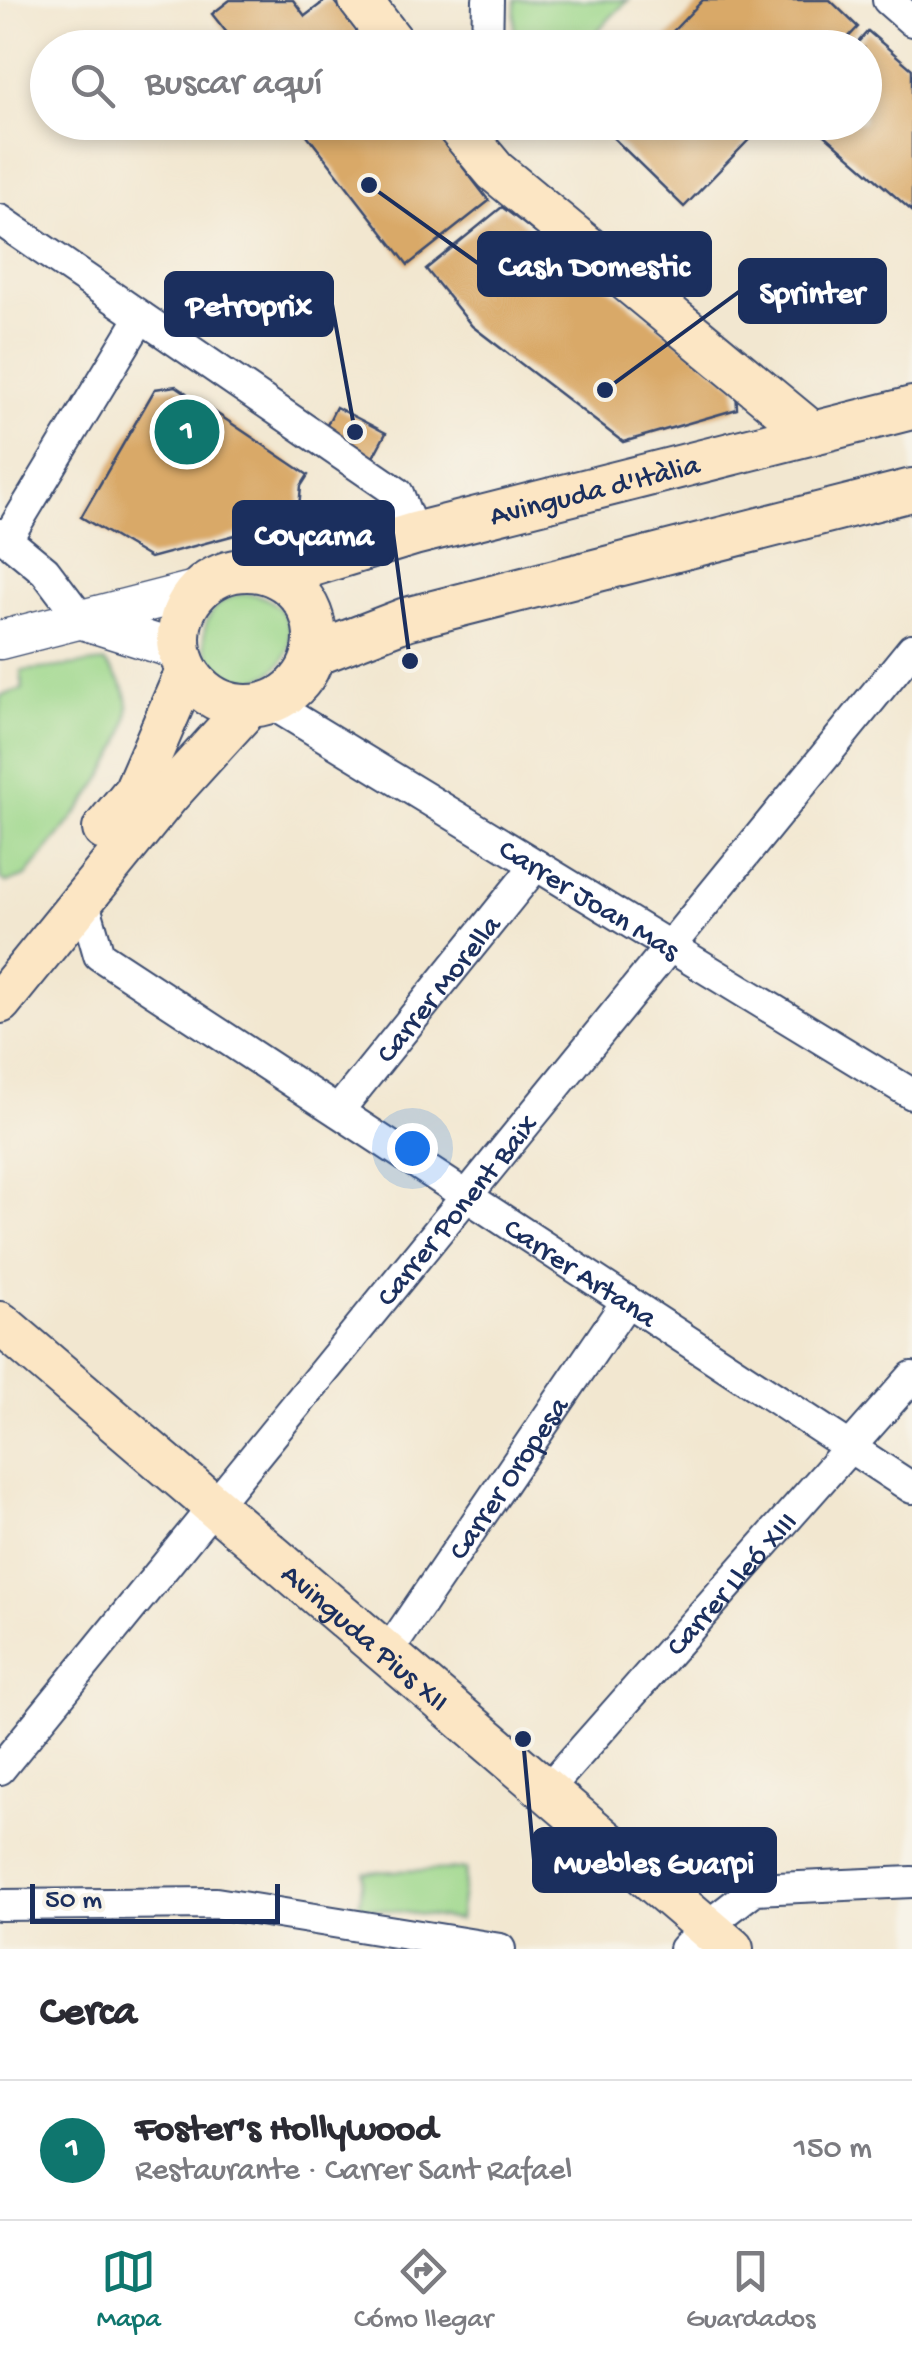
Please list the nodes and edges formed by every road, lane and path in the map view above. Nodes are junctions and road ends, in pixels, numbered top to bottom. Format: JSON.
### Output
{"nodes":[{"id":1,"x":360,"y":0,"type":"edge"},
{"id":2,"x":488,"y":0,"type":"edge"},
{"id":3,"x":888,"y":0,"type":"edge"},
{"id":4,"x":912,"y":21,"type":"edge"},
{"id":5,"x":384,"y":30,"type":"edge"},
{"id":6,"x":487,"y":30,"type":"edge"},
{"id":7,"x":469,"y":140,"type":"edge"},
{"id":8,"x":0,"y":220,"type":"edge"},
{"id":9,"x":142,"y":317,"type":"junction"},
{"id":10,"x":912,"y":408,"type":"edge"},
{"id":11,"x":812,"y":433,"type":"junction"},
{"id":12,"x":905,"y":500,"type":"edge"},
{"id":13,"x":414,"y":534,"type":"junction"},
{"id":14,"x":4,"y":536,"type":"edge"},
{"id":15,"x":276,"y":576,"type":"junction"},
{"id":16,"x":199,"y":589,"type":"junction"},
{"id":17,"x":82,"y":620,"type":"junction"},
{"id":18,"x":0,"y":640,"type":"edge"},
{"id":19,"x":912,"y":649,"type":"edge"},
{"id":20,"x":313,"y":655,"type":"junction"},
{"id":21,"x":183,"y":661,"type":"junction"},
{"id":22,"x":259,"y":705,"type":"junction"},
{"id":23,"x":536,"y":865,"type":"junction"},
{"id":24,"x":84,"y":899,"type":"junction"},
{"id":25,"x":670,"y":947,"type":"junction"},
{"id":26,"x":0,"y":958,"type":"edge"},
{"id":27,"x":0,"y":1002,"type":"edge"},
{"id":28,"x":912,"y":1094,"type":"edge"},
{"id":29,"x":338,"y":1111,"type":"junction"},
{"id":30,"x":467,"y":1196,"type":"junction"},
{"id":31,"x":626,"y":1301,"type":"junction"},
{"id":32,"x":0,"y":1323,"type":"edge"},
{"id":33,"x":912,"y":1377,"type":"edge"},
{"id":34,"x":850,"y":1447,"type":"junction"},
{"id":35,"x":912,"y":1488,"type":"edge"},
{"id":36,"x":213,"y":1507,"type":"junction"},
{"id":37,"x":386,"y":1655,"type":"junction"},
{"id":38,"x":0,"y":1769,"type":"edge"},
{"id":39,"x":546,"y":1791,"type":"junction"},
{"id":40,"x":912,"y":1882,"type":"edge"},
{"id":41,"x":0,"y":1905,"type":"edge"},
{"id":42,"x":707,"y":1942,"type":"edge"},
{"id":43,"x":500,"y":1949,"type":"edge"}],
"edges":[{"from":1,"to":5,"type":"main road"},
{"from":2,"to":6,"type":"street"},
{"from":3,"to":4,"type":"street"},
{"from":7,"to":11,"type":"main road"},
{"from":8,"to":9,"type":"street"},
{"from":9,"to":13,"type":"street"},
{"from":9,"to":14,"type":"street"},
{"from":10,"to":11,"type":"main road","name":"Avinguda d'Itàlia"},
{"from":11,"to":13,"type":"main road","name":"Avinguda d'Itàlia"},
{"from":12,"to":20,"type":"main road"},
{"from":13,"to":15,"type":"main road","name":"Avinguda d'Itàlia"},
{"from":14,"to":17,"type":"street"},
{"from":15,"to":16,"type":"main road"},
{"from":15,"to":20,"type":"main road"},
{"from":16,"to":17,"type":"street"},
{"from":16,"to":21,"type":"main road"},
{"from":17,"to":18,"type":"street"},
{"from":17,"to":21,"type":"street"},
{"from":19,"to":25,"type":"street","name":"Carrer Ponent Baix"},
{"from":20,"to":22,"type":"main road"},
{"from":21,"to":22,"type":"main road"},
{"from":21,"to":26,"type":"main road"},
{"from":22,"to":23,"type":"street","name":"Carrer Joan Mas"},
{"from":22,"to":24,"type":"main road"},
{"from":23,"to":25,"type":"street","name":"Carrer Joan Mas"},
{"from":23,"to":29,"type":"street","name":"Carrer Morella"},
{"from":24,"to":27,"type":"main road"},
{"from":24,"to":29,"type":"street","name":"Carrer Artana"},
{"from":25,"to":28,"type":"street","name":"Carrer Joan Mas"},
{"from":25,"to":30,"type":"street","name":"Carrer Ponent Baix"},
{"from":29,"to":30,"type":"street","name":"Carrer Artana"},
{"from":30,"to":31,"type":"street","name":"Carrer Artana"},
{"from":30,"to":36,"type":"street","name":"Carrer Ponent Baix"},
{"from":31,"to":34,"type":"street","name":"Carrer Artana"},
{"from":31,"to":37,"type":"street","name":"Carrer Oropesa"},
{"from":32,"to":36,"type":"main road","name":"Avinguda Pius XII"},
{"from":33,"to":34,"type":"street","name":"Carrer Lleó XIII"},
{"from":34,"to":35,"type":"street","name":"Carrer Artana"},
{"from":34,"to":39,"type":"street","name":"Carrer Lleó XIII"},
{"from":36,"to":37,"type":"main road","name":"Avinguda Pius XII"},
{"from":36,"to":38,"type":"street","name":"Carrer Ponent Baix"},
{"from":37,"to":39,"type":"main road","name":"Avinguda Pius XII"},
{"from":39,"to":42,"type":"main road","name":"Avinguda Pius XII"},
{"from":40,"to":42,"type":"street"},
{"from":41,"to":43,"type":"street"}]}
